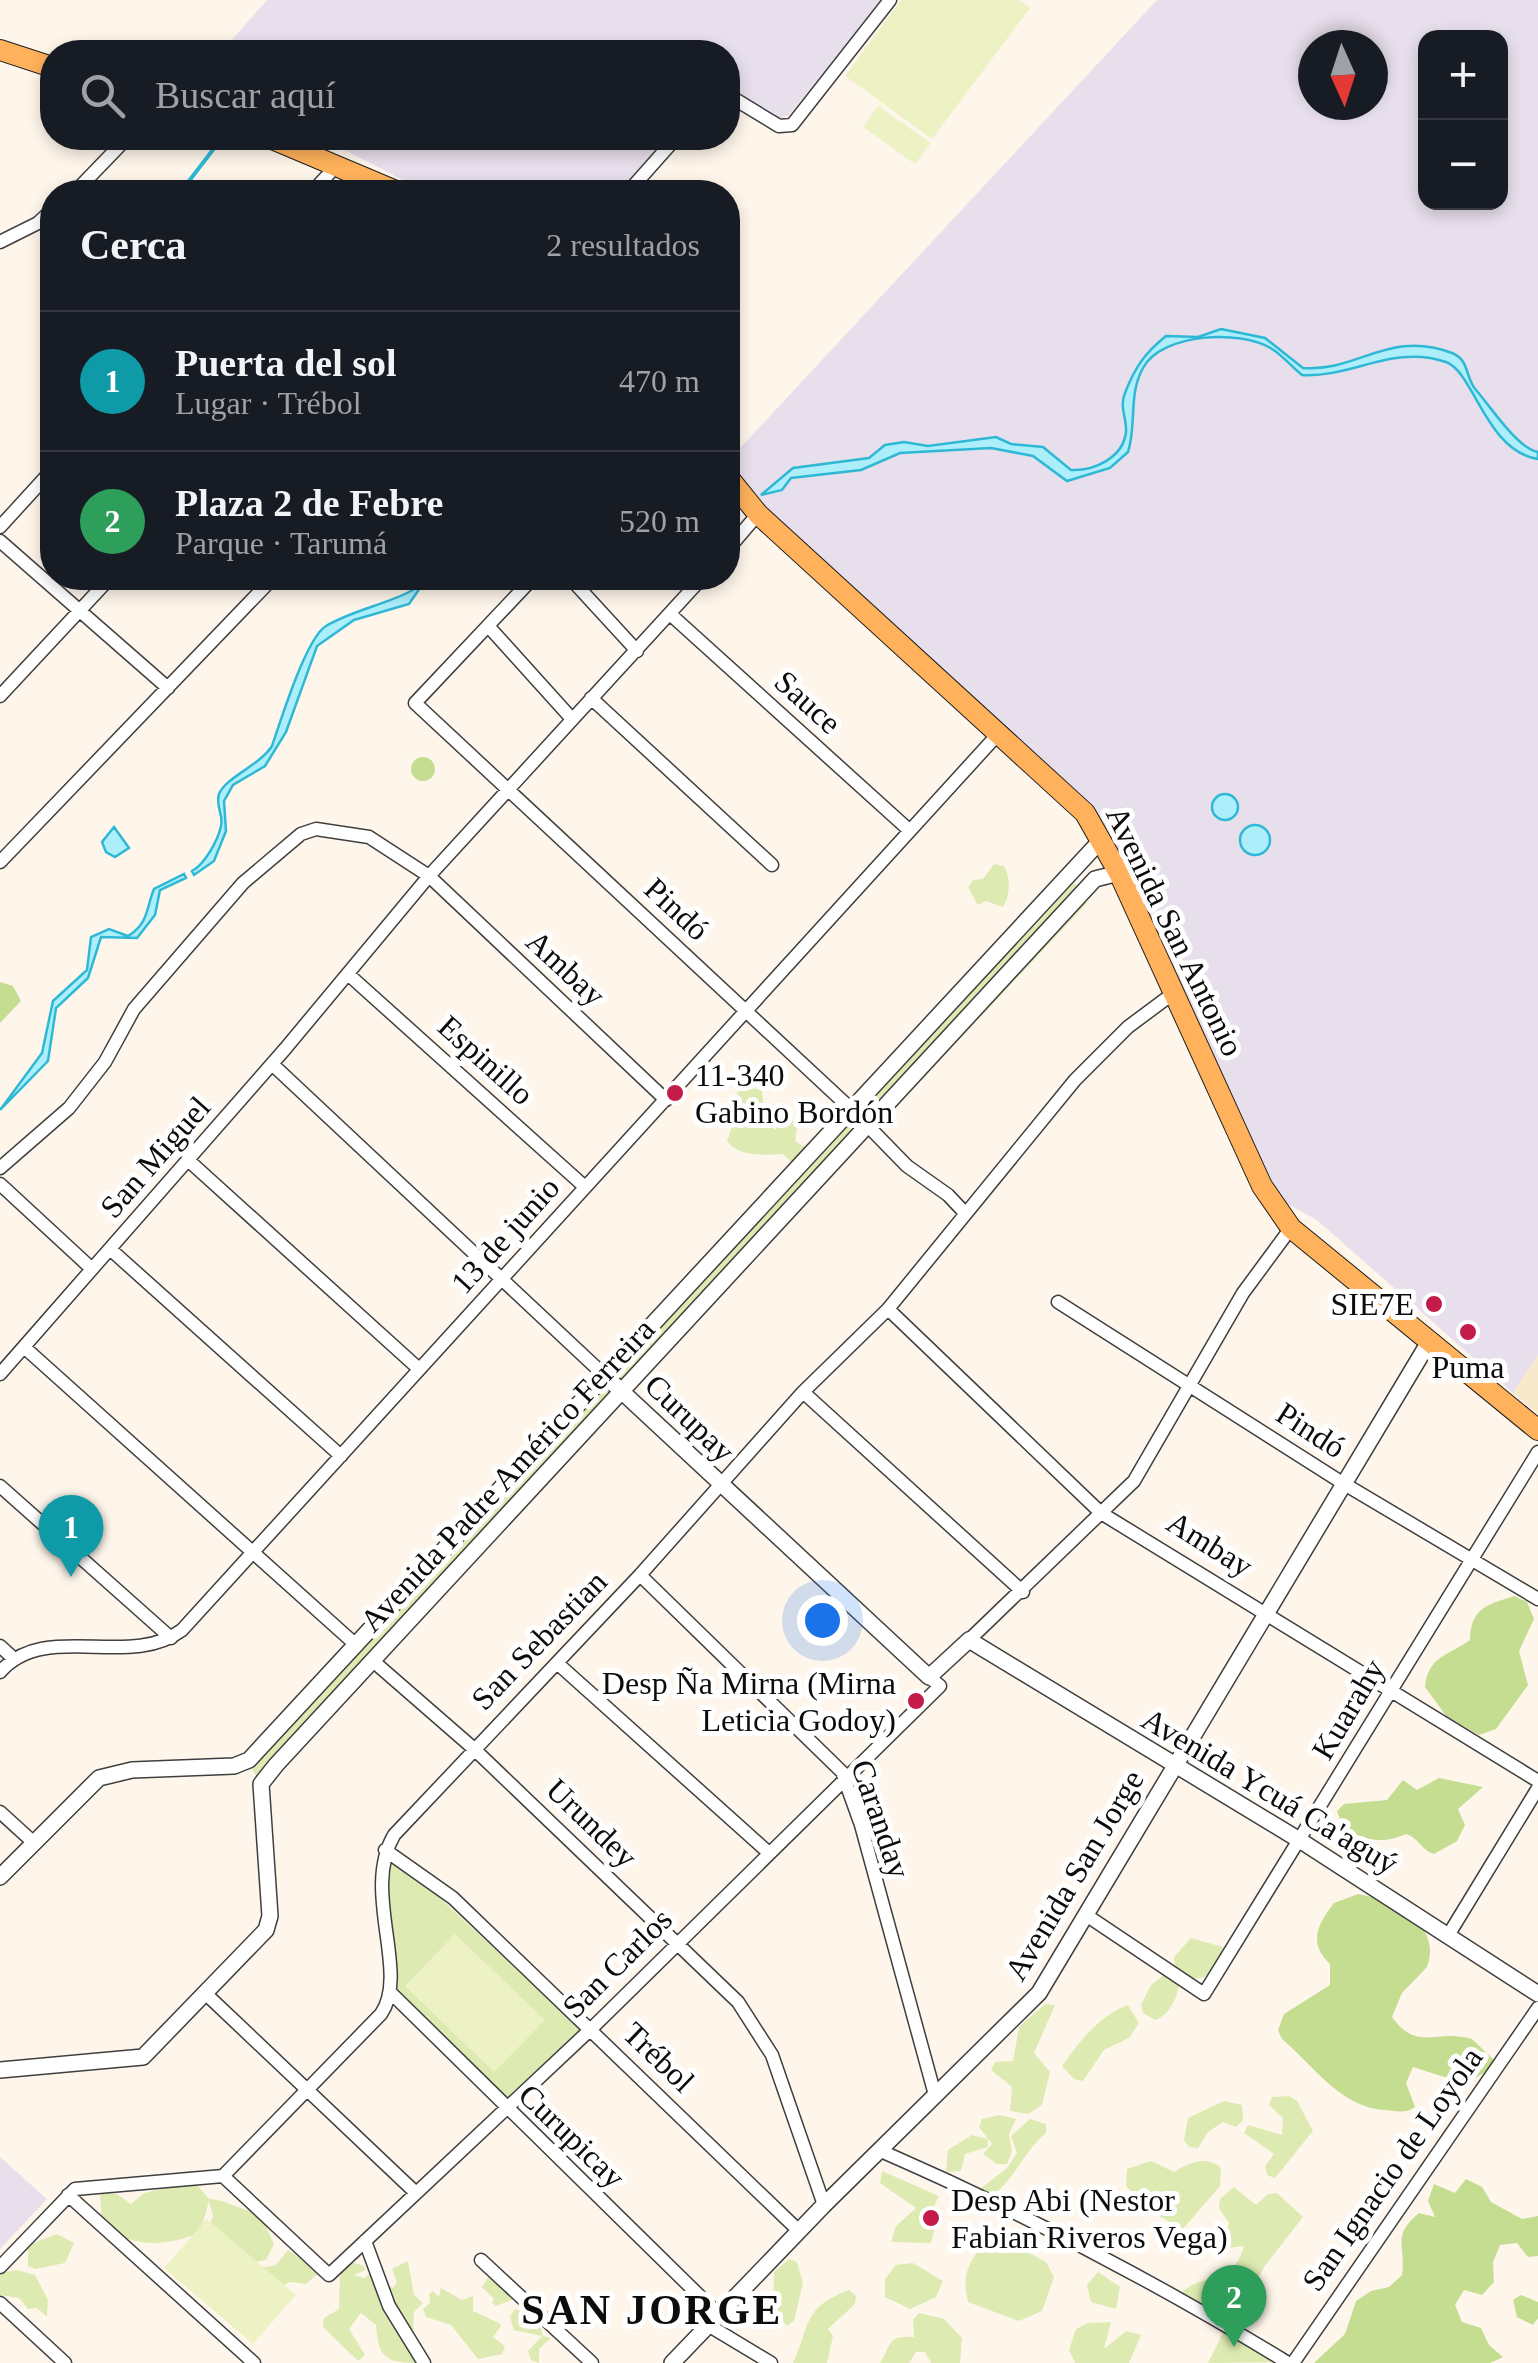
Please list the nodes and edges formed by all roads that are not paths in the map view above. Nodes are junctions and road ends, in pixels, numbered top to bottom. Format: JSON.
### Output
{"nodes":[{"id":1,"x":890,"y":0,"type":"edge"},
{"id":2,"x":0,"y":50,"type":"edge"},
{"id":3,"x":40,"y":63,"type":"edge"},
{"id":4,"x":740,"y":102,"type":"edge"},
{"id":5,"x":116,"y":150,"type":"edge"},
{"id":6,"x":301,"y":150,"type":"edge"},
{"id":7,"x":665,"y":150,"type":"edge"},
{"id":8,"x":338,"y":164,"type":"junction"},
{"id":9,"x":87,"y":180,"type":"edge"},
{"id":10,"x":323,"y":180,"type":"edge"},
{"id":11,"x":372,"y":180,"type":"edge"},
{"id":12,"x":639,"y":180,"type":"edge"},
{"id":13,"x":40,"y":220,"type":"edge"},
{"id":14,"x":0,"y":242,"type":"edge"},
{"id":15,"x":40,"y":483,"type":"edge"},
{"id":16,"x":740,"y":493,"type":"edge"},
{"id":17,"x":751,"y":507,"type":"junction"},
{"id":18,"x":0,"y":527,"type":"edge"},
{"id":19,"x":740,"y":527,"type":"edge"},
{"id":20,"x":0,"y":541,"type":"edge"},
{"id":21,"x":40,"y":576,"type":"edge"},
{"id":22,"x":57,"y":590,"type":"edge"},
{"id":23,"x":99,"y":590,"type":"edge"},
{"id":24,"x":261,"y":590,"type":"edge"},
{"id":25,"x":522,"y":590,"type":"edge"},
{"id":26,"x":581,"y":590,"type":"edge"},
{"id":27,"x":691,"y":590,"type":"edge"},
{"id":28,"x":80,"y":610,"type":"junction"},
{"id":29,"x":670,"y":614,"type":"junction"},
{"id":30,"x":488,"y":626,"type":"junction"},
{"id":31,"x":637,"y":651,"type":"junction"},
{"id":32,"x":168,"y":688,"type":"junction"},
{"id":33,"x":0,"y":696,"type":"edge"},
{"id":34,"x":591,"y":698,"type":"junction"},
{"id":35,"x":572,"y":719,"type":"junction"},
{"id":36,"x":999,"y":733,"type":"junction"},
{"id":37,"x":510,"y":790,"type":"junction"},
{"id":38,"x":910,"y":830,"type":"junction"},
{"id":39,"x":1102,"y":839,"type":"junction"},
{"id":40,"x":0,"y":862,"type":"edge"},
{"id":41,"x":1082,"y":862,"type":"junction"},
{"id":42,"x":772,"y":865,"type":"dead end"},
{"id":43,"x":1118,"y":872,"type":"junction"},
{"id":44,"x":428,"y":876,"type":"junction"},
{"id":45,"x":1095,"y":879,"type":"junction"},
{"id":46,"x":349,"y":975,"type":"junction"},
{"id":47,"x":1175,"y":992,"type":"junction"},
{"id":48,"x":748,"y":1012,"type":"junction"},
{"id":49,"x":272,"y":1064,"type":"junction"},
{"id":50,"x":666,"y":1100,"type":"junction"},
{"id":51,"x":851,"y":1109,"type":"junction"},
{"id":52,"x":867,"y":1124,"type":"junction"},
{"id":53,"x":188,"y":1160,"type":"junction"},
{"id":54,"x":0,"y":1168,"type":"edge"},
{"id":55,"x":0,"y":1184,"type":"edge"},
{"id":56,"x":586,"y":1187,"type":"junction"},
{"id":57,"x":964,"y":1213,"type":"junction"},
{"id":58,"x":1291,"y":1228,"type":"junction"},
{"id":59,"x":110,"y":1248,"type":"junction"},
{"id":60,"x":92,"y":1268,"type":"junction"},
{"id":61,"x":503,"y":1280,"type":"junction"},
{"id":62,"x":1058,"y":1302,"type":"dead end"},
{"id":63,"x":888,"y":1308,"type":"junction"},
{"id":64,"x":1429,"y":1342,"type":"junction"},
{"id":65,"x":24,"y":1347,"type":"junction"},
{"id":66,"x":419,"y":1369,"type":"junction"},
{"id":67,"x":0,"y":1374,"type":"edge"},
{"id":68,"x":603,"y":1374,"type":"junction"},
{"id":69,"x":1190,"y":1386,"type":"junction"},
{"id":70,"x":622,"y":1391,"type":"junction"},
{"id":71,"x":803,"y":1392,"type":"junction"},
{"id":72,"x":1538,"y":1430,"type":"edge"},
{"id":73,"x":1538,"y":1452,"type":"edge"},
{"id":74,"x":341,"y":1456,"type":"junction"},
{"id":75,"x":1341,"y":1482,"type":"junction"},
{"id":76,"x":718,"y":1483,"type":"junction"},
{"id":77,"x":0,"y":1486,"type":"edge"},
{"id":78,"x":1101,"y":1512,"type":"junction"},
{"id":79,"x":254,"y":1550,"type":"junction"},
{"id":80,"x":1470,"y":1556,"type":"junction"},
{"id":81,"x":640,"y":1575,"type":"junction"},
{"id":82,"x":1023,"y":1592,"type":"junction"},
{"id":83,"x":1538,"y":1600,"type":"edge"},
{"id":84,"x":1264,"y":1611,"type":"junction"},
{"id":85,"x":172,"y":1638,"type":"junction"},
{"id":86,"x":970,"y":1640,"type":"junction"},
{"id":87,"x":355,"y":1644,"type":"junction"},
{"id":88,"x":0,"y":1646,"type":"edge"},
{"id":89,"x":12,"y":1658,"type":"junction"},
{"id":90,"x":373,"y":1661,"type":"junction"},
{"id":91,"x":556,"y":1663,"type":"junction"},
{"id":92,"x":0,"y":1672,"type":"edge"},
{"id":93,"x":935,"y":1682,"type":"junction"},
{"id":94,"x":1391,"y":1690,"type":"junction"},
{"id":95,"x":472,"y":1748,"type":"junction"},
{"id":96,"x":1173,"y":1764,"type":"junction"},
{"id":97,"x":234,"y":1766,"type":"junction"},
{"id":98,"x":844,"y":1777,"type":"junction"},
{"id":99,"x":261,"y":1784,"type":"junction"},
{"id":100,"x":1538,"y":1785,"type":"edge"},
{"id":101,"x":0,"y":1812,"type":"edge"},
{"id":102,"x":1301,"y":1841,"type":"junction"},
{"id":103,"x":33,"y":1842,"type":"junction"},
{"id":104,"x":385,"y":1850,"type":"junction"},
{"id":105,"x":768,"y":1853,"type":"junction"},
{"id":106,"x":0,"y":1877,"type":"edge"},
{"id":107,"x":1086,"y":1915,"type":"junction"},
{"id":108,"x":1449,"y":1934,"type":"junction"},
{"id":109,"x":677,"y":1941,"type":"junction"},
{"id":110,"x":390,"y":1993,"type":"junction"},
{"id":111,"x":206,"y":1994,"type":"junction"},
{"id":112,"x":1538,"y":1994,"type":"edge"},
{"id":113,"x":1538,"y":2008,"type":"edge"},
{"id":114,"x":591,"y":2029,"type":"junction"},
{"id":115,"x":0,"y":2070,"type":"edge"},
{"id":116,"x":304,"y":2088,"type":"junction"},
{"id":117,"x":935,"y":2095,"type":"junction"},
{"id":118,"x":504,"y":2110,"type":"junction"},
{"id":119,"x":880,"y":2150,"type":"junction"},
{"id":120,"x":223,"y":2176,"type":"junction"},
{"id":121,"x":416,"y":2193,"type":"junction"},
{"id":122,"x":68,"y":2195,"type":"junction"},
{"id":123,"x":824,"y":2205,"type":"junction"},
{"id":124,"x":799,"y":2231,"type":"junction"},
{"id":125,"x":365,"y":2241,"type":"junction"},
{"id":126,"x":481,"y":2260,"type":"dead end"},
{"id":127,"x":0,"y":2267,"type":"edge"},
{"id":128,"x":0,"y":2304,"type":"edge"},
{"id":129,"x":713,"y":2320,"type":"junction"},
{"id":130,"x":64,"y":2363,"type":"edge"},
{"id":131,"x":254,"y":2363,"type":"edge"},
{"id":132,"x":424,"y":2363,"type":"edge"},
{"id":133,"x":592,"y":2363,"type":"edge"},
{"id":134,"x":672,"y":2363,"type":"edge"},
{"id":135,"x":771,"y":2363,"type":"edge"},
{"id":136,"x":1291,"y":2363,"type":"edge"}],
"edges":[{"from":1,"to":4,"type":"street"},
{"from":2,"to":3,"type":"main road"},
{"from":5,"to":9,"type":"street"},
{"from":6,"to":8,"type":"main road"},
{"from":7,"to":12,"type":"street"},
{"from":8,"to":10,"type":"street"},
{"from":8,"to":11,"type":"main road"},
{"from":13,"to":14,"type":"street"},
{"from":15,"to":18,"type":"street"},
{"from":16,"to":17,"type":"main road","name":"Avenida San Antonio"},
{"from":17,"to":19,"type":"street"},
{"from":17,"to":36,"type":"main road","name":"Avenida San Antonio"},
{"from":20,"to":21,"type":"street"},
{"from":22,"to":28,"type":"street"},
{"from":23,"to":28,"type":"street"},
{"from":24,"to":32,"type":"street"},
{"from":25,"to":30,"type":"street"},
{"from":26,"to":31,"type":"street"},
{"from":27,"to":29,"type":"street","name":"San Miguel"},
{"from":28,"to":32,"type":"street"},
{"from":28,"to":33,"type":"street"},
{"from":29,"to":31,"type":"street","name":"San Miguel"},
{"from":29,"to":38,"type":"street","name":"Sauce"},
{"from":30,"to":35,"type":"street"},
{"from":30,"to":37,"type":"street","name":"Pindó"},
{"from":31,"to":34,"type":"street","name":"San Miguel"},
{"from":32,"to":40,"type":"street"},
{"from":34,"to":35,"type":"street","name":"San Miguel"},
{"from":34,"to":42,"type":"street"},
{"from":35,"to":37,"type":"street","name":"San Miguel"},
{"from":36,"to":38,"type":"street","name":"13 de junio"},
{"from":36,"to":39,"type":"main road","name":"Avenida San Antonio"},
{"from":37,"to":44,"type":"street","name":"San Miguel"},
{"from":37,"to":48,"type":"street","name":"Pindó"},
{"from":38,"to":48,"type":"street","name":"13 de junio"},
{"from":39,"to":41,"type":"street","name":"Avenida Padre Américo Ferreira"},
{"from":39,"to":43,"type":"main road","name":"Avenida San Antonio"},
{"from":41,"to":45,"type":"street"},
{"from":41,"to":51,"type":"street","name":"Avenida Padre Américo Ferreira"},
{"from":43,"to":45,"type":"street"},
{"from":43,"to":47,"type":"main road","name":"Avenida San Antonio"},
{"from":44,"to":46,"type":"street","name":"San Miguel"},
{"from":44,"to":50,"type":"street","name":"Ambay"},
{"from":44,"to":54,"type":"street","name":"Ambay"},
{"from":45,"to":52,"type":"street","name":"Avenida Padre Américo Ferreira"},
{"from":46,"to":49,"type":"street","name":"San Miguel"},
{"from":46,"to":56,"type":"street","name":"Espinillo"},
{"from":47,"to":57,"type":"street","name":"San Sebastian"},
{"from":47,"to":58,"type":"main road","name":"Avenida San Antonio"},
{"from":48,"to":50,"type":"street","name":"13 de junio"},
{"from":48,"to":51,"type":"street","name":"Pindó"},
{"from":49,"to":53,"type":"street","name":"San Miguel"},
{"from":49,"to":61,"type":"street","name":"Curupay"},
{"from":50,"to":56,"type":"street","name":"13 de junio"},
{"from":51,"to":68,"type":"street","name":"Avenida Padre Américo Ferreira"},
{"from":52,"to":57,"type":"street"},
{"from":52,"to":70,"type":"street","name":"Avenida Padre Américo Ferreira"},
{"from":53,"to":59,"type":"street","name":"San Miguel"},
{"from":53,"to":66,"type":"street"},
{"from":55,"to":60,"type":"street"},
{"from":56,"to":61,"type":"street","name":"13 de junio"},
{"from":57,"to":63,"type":"street","name":"San Sebastian"},
{"from":58,"to":64,"type":"main road","name":"Avenida San Antonio"},
{"from":58,"to":69,"type":"street","name":"San Carlos"},
{"from":59,"to":60,"type":"street","name":"San Miguel"},
{"from":59,"to":74,"type":"street"},
{"from":60,"to":65,"type":"street","name":"San Miguel"},
{"from":61,"to":66,"type":"street","name":"13 de junio"},
{"from":61,"to":68,"type":"street","name":"Curupay"},
{"from":62,"to":69,"type":"street","name":"Pindó"},
{"from":63,"to":71,"type":"street","name":"San Sebastian"},
{"from":63,"to":78,"type":"street","name":"Ambay"},
{"from":64,"to":72,"type":"main road","name":"Avenida San Antonio"},
{"from":64,"to":75,"type":"street","name":"Avenida San Jorge"},
{"from":65,"to":67,"type":"street","name":"San Miguel"},
{"from":65,"to":79,"type":"street"},
{"from":66,"to":74,"type":"street","name":"13 de junio"},
{"from":68,"to":70,"type":"street","name":"Curupay"},
{"from":68,"to":87,"type":"street","name":"Avenida Padre Américo Ferreira"},
{"from":69,"to":75,"type":"street","name":"Pindó"},
{"from":69,"to":78,"type":"street","name":"San Carlos"},
{"from":70,"to":76,"type":"street","name":"Curupay"},
{"from":70,"to":90,"type":"street","name":"Avenida Padre Américo Ferreira"},
{"from":71,"to":76,"type":"street","name":"San Sebastian"},
{"from":71,"to":82,"type":"street"},
{"from":73,"to":80,"type":"street","name":"Kuarahy"},
{"from":74,"to":79,"type":"street","name":"13 de junio"},
{"from":75,"to":80,"type":"street","name":"Pindó"},
{"from":75,"to":84,"type":"street","name":"Avenida San Jorge"},
{"from":76,"to":81,"type":"street","name":"San Sebastian"},
{"from":76,"to":93,"type":"street","name":"Curupay"},
{"from":77,"to":85,"type":"street"},
{"from":78,"to":82,"type":"street","name":"San Carlos"},
{"from":78,"to":84,"type":"street","name":"Ambay"},
{"from":79,"to":85,"type":"street","name":"13 de junio"},
{"from":79,"to":87,"type":"street"},
{"from":80,"to":83,"type":"street","name":"Pindó"},
{"from":80,"to":94,"type":"street","name":"Kuarahy"},
{"from":81,"to":91,"type":"street","name":"San Sebastian"},
{"from":81,"to":98,"type":"street","name":"Caranday"},
{"from":82,"to":86,"type":"street","name":"San Carlos"},
{"from":84,"to":94,"type":"street","name":"Ambay"},
{"from":84,"to":96,"type":"street","name":"Avenida San Jorge"},
{"from":85,"to":89,"type":"street"},
{"from":86,"to":93,"type":"street","name":"San Carlos"},
{"from":86,"to":96,"type":"street","name":"Avenida Ycuá Ca'aguý"},
{"from":87,"to":97,"type":"street","name":"Avenida Padre Américo Ferreira"},
{"from":88,"to":89,"type":"street"},
{"from":89,"to":92,"type":"street"},
{"from":90,"to":95,"type":"street","name":"Urundey"},
{"from":90,"to":99,"type":"street","name":"Avenida Padre Américo Ferreira"},
{"from":91,"to":95,"type":"street","name":"San Sebastian"},
{"from":91,"to":105,"type":"street"},
{"from":93,"to":98,"type":"street","name":"San Carlos"},
{"from":94,"to":100,"type":"street","name":"Ambay"},
{"from":94,"to":102,"type":"street","name":"Kuarahy"},
{"from":95,"to":104,"type":"street","name":"San Sebastian"},
{"from":95,"to":109,"type":"street","name":"Urundey"},
{"from":96,"to":102,"type":"street","name":"Avenida Ycuá Ca'aguý"},
{"from":96,"to":107,"type":"street","name":"Avenida San Jorge"},
{"from":97,"to":99,"type":"street"},
{"from":97,"to":103,"type":"street"},
{"from":98,"to":105,"type":"street","name":"San Carlos"},
{"from":98,"to":117,"type":"street","name":"Caranday"},
{"from":99,"to":111,"type":"street"},
{"from":100,"to":108,"type":"street"},
{"from":101,"to":103,"type":"street"},
{"from":102,"to":107,"type":"street","name":"Kuarahy"},
{"from":102,"to":108,"type":"street","name":"Avenida Ycuá Ca'aguý"},
{"from":103,"to":106,"type":"street"},
{"from":104,"to":110,"type":"street"},
{"from":104,"to":114,"type":"street","name":"Trébol"},
{"from":105,"to":109,"type":"street","name":"San Carlos"},
{"from":107,"to":117,"type":"street","name":"Avenida San Jorge"},
{"from":108,"to":112,"type":"street","name":"Avenida Ycuá Ca'aguý"},
{"from":109,"to":114,"type":"street","name":"San Carlos"},
{"from":109,"to":123,"type":"street","name":"Urundey"},
{"from":110,"to":116,"type":"street"},
{"from":110,"to":118,"type":"street","name":"Curupicay"},
{"from":111,"to":115,"type":"street"},
{"from":111,"to":116,"type":"street"},
{"from":113,"to":136,"type":"street","name":"San Ignacio de Loyola"},
{"from":114,"to":118,"type":"street","name":"San Carlos"},
{"from":114,"to":124,"type":"street","name":"Trébol"},
{"from":116,"to":120,"type":"street"},
{"from":116,"to":121,"type":"street"},
{"from":117,"to":119,"type":"street","name":"Avenida San Jorge"},
{"from":118,"to":121,"type":"street","name":"San Carlos"},
{"from":118,"to":129,"type":"street","name":"Curupicay"},
{"from":119,"to":123,"type":"street","name":"Avenida San Jorge"},
{"from":119,"to":136,"type":"street"},
{"from":120,"to":122,"type":"street"},
{"from":120,"to":125,"type":"street","name":"San Carlos"},
{"from":121,"to":125,"type":"street","name":"San Carlos"},
{"from":122,"to":127,"type":"street"},
{"from":122,"to":131,"type":"street"},
{"from":123,"to":124,"type":"street","name":"Avenida San Jorge"},
{"from":124,"to":129,"type":"street","name":"Avenida San Jorge"},
{"from":125,"to":132,"type":"street"},
{"from":126,"to":133,"type":"street"},
{"from":128,"to":130,"type":"street"},
{"from":129,"to":134,"type":"street","name":"Avenida San Jorge"},
{"from":129,"to":135,"type":"street","name":"Curupicay"}]}
